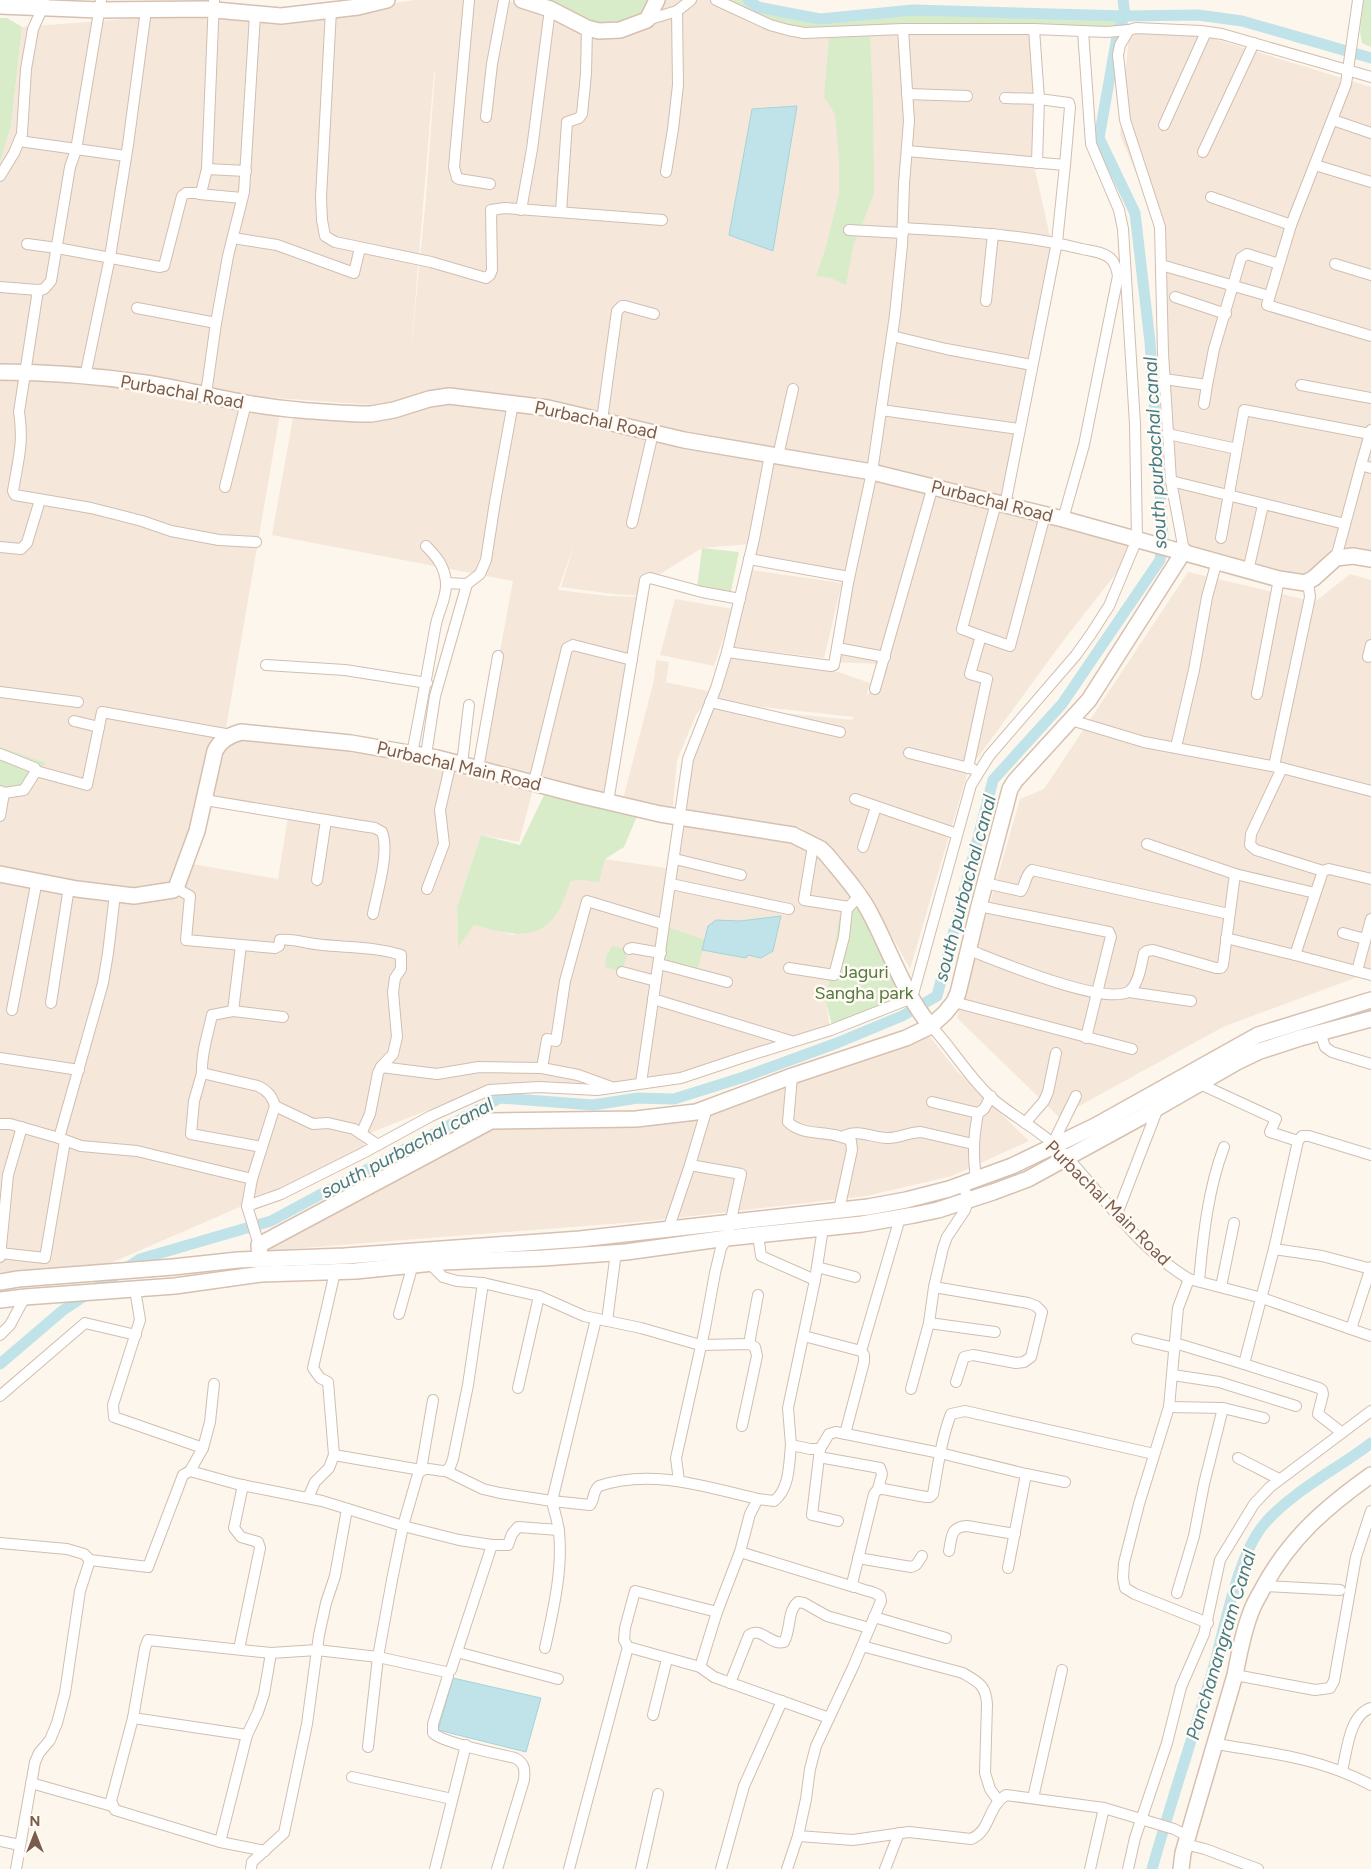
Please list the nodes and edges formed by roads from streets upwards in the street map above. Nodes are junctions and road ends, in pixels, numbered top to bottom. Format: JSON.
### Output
{"nodes":[{"id":1,"x":387,"y":0,"type":"edge"},
{"id":2,"x":469,"y":0,"type":"edge"},
{"id":3,"x":504,"y":0,"type":"edge"},
{"id":4,"x":522,"y":0,"type":"edge"},
{"id":5,"x":657,"y":0,"type":"edge"},
{"id":6,"x":691,"y":0,"type":"edge"},
{"id":7,"x":716,"y":0,"type":"edge"},
{"id":8,"x":1358,"y":0,"type":"edge"},
{"id":9,"x":43,"y":3,"type":"edge"},
{"id":10,"x":359,"y":3,"type":"edge"},
{"id":11,"x":79,"y":4,"type":"edge"},
{"id":12,"x":100,"y":5,"type":"edge"},
{"id":13,"x":214,"y":5,"type":"edge"},
{"id":14,"x":0,"y":6,"type":"edge"},
{"id":15,"x":314,"y":6,"type":"edge"},
{"id":16,"x":550,"y":9,"type":"junction"},
{"id":17,"x":146,"y":10,"type":"junction"},
{"id":18,"x":331,"y":10,"type":"junction"},
{"id":19,"x":677,"y":11,"type":"junction"},
{"id":20,"x":255,"y":14,"type":"junction"},
{"id":21,"x":647,"y":20,"type":"junction"},
{"id":22,"x":587,"y":28,"type":"junction"},
{"id":23,"x":903,"y":29,"type":"junction"},
{"id":24,"x":1034,"y":29,"type":"junction"},
{"id":25,"x":1083,"y":31,"type":"junction"},
{"id":26,"x":1126,"y":31,"type":"junction"},
{"id":27,"x":1206,"y":32,"type":"junction"},
{"id":28,"x":1254,"y":43,"type":"junction"},
{"id":29,"x":1347,"y":71,"type":"junction"},
{"id":30,"x":1371,"y":77,"type":"edge"},
{"id":31,"x":907,"y":94,"type":"junction"},
{"id":32,"x":967,"y":96,"type":"dead end"},
{"id":33,"x":1005,"y":98,"type":"dead end"},
{"id":34,"x":1039,"y":99,"type":"junction"},
{"id":35,"x":486,"y":117,"type":"dead end"},
{"id":36,"x":1333,"y":120,"type":"junction"},
{"id":37,"x":1164,"y":125,"type":"dead end"},
{"id":38,"x":1371,"y":133,"type":"edge"},
{"id":39,"x":19,"y":141,"type":"junction"},
{"id":40,"x":76,"y":150,"type":"junction"},
{"id":41,"x":907,"y":151,"type":"junction"},
{"id":42,"x":1203,"y":152,"type":"dead end"},
{"id":43,"x":126,"y":156,"type":"junction"},
{"id":44,"x":1037,"y":163,"type":"junction"},
{"id":45,"x":1315,"y":164,"type":"junction"},
{"id":46,"x":1065,"y":165,"type":"junction"},
{"id":47,"x":207,"y":169,"type":"junction"},
{"id":48,"x":246,"y":171,"type":"junction"},
{"id":49,"x":666,"y":172,"type":"dead end"},
{"id":50,"x":0,"y":176,"type":"edge"},
{"id":51,"x":1371,"y":182,"type":"edge"},
{"id":52,"x":490,"y":184,"type":"dead end"},
{"id":53,"x":199,"y":194,"type":"junction"},
{"id":54,"x":1211,"y":197,"type":"dead end"},
{"id":55,"x":242,"y":198,"type":"junction"},
{"id":56,"x":521,"y":210,"type":"junction"},
{"id":57,"x":561,"y":212,"type":"junction"},
{"id":58,"x":662,"y":220,"type":"dead end"},
{"id":59,"x":1291,"y":225,"type":"junction"},
{"id":60,"x":849,"y":230,"type":"dead end"},
{"id":61,"x":903,"y":230,"type":"junction"},
{"id":62,"x":993,"y":234,"type":"junction"},
{"id":63,"x":233,"y":238,"type":"junction"},
{"id":64,"x":1057,"y":242,"type":"junction"},
{"id":65,"x":27,"y":244,"type":"dead end"},
{"id":66,"x":57,"y":248,"type":"junction"},
{"id":67,"x":360,"y":248,"type":"junction"},
{"id":68,"x":110,"y":257,"type":"junction"},
{"id":69,"x":1279,"y":264,"type":"junction"},
{"id":70,"x":1335,"y":264,"type":"dead end"},
{"id":71,"x":1161,"y":265,"type":"junction"},
{"id":72,"x":1371,"y":275,"type":"edge"},
{"id":73,"x":0,"y":286,"type":"edge"},
{"id":74,"x":1234,"y":286,"type":"junction"},
{"id":75,"x":38,"y":290,"type":"junction"},
{"id":76,"x":1270,"y":296,"type":"junction"},
{"id":77,"x":1176,"y":297,"type":"dead end"},
{"id":78,"x":986,"y":301,"type":"dead end"},
{"id":79,"x":137,"y":308,"type":"dead end"},
{"id":80,"x":654,"y":314,"type":"dead end"},
{"id":81,"x":1226,"y":314,"type":"junction"},
{"id":82,"x":216,"y":322,"type":"junction"},
{"id":83,"x":892,"y":336,"type":"junction"},
{"id":84,"x":1371,"y":336,"type":"edge"},
{"id":85,"x":1032,"y":365,"type":"junction"},
{"id":86,"x":24,"y":371,"type":"junction"},
{"id":87,"x":0,"y":372,"type":"edge"},
{"id":88,"x":85,"y":377,"type":"junction"},
{"id":89,"x":1164,"y":378,"type":"junction"},
{"id":90,"x":1207,"y":385,"type":"junction"},
{"id":91,"x":1300,"y":385,"type":"dead end"},
{"id":92,"x":793,"y":389,"type":"dead end"},
{"id":93,"x":206,"y":394,"type":"junction"},
{"id":94,"x":1371,"y":398,"type":"edge"},
{"id":95,"x":246,"y":403,"type":"junction"},
{"id":96,"x":513,"y":404,"type":"junction"},
{"id":97,"x":1204,"y":404,"type":"dead end"},
{"id":98,"x":881,"y":410,"type":"junction"},
{"id":99,"x":602,"y":420,"type":"junction"},
{"id":100,"x":1019,"y":429,"type":"junction"},
{"id":101,"x":653,"y":432,"type":"junction"},
{"id":102,"x":1370,"y":432,"type":"edge"},
{"id":103,"x":1168,"y":434,"type":"junction"},
{"id":104,"x":1237,"y":449,"type":"junction"},
{"id":105,"x":774,"y":456,"type":"junction"},
{"id":106,"x":1366,"y":467,"type":"edge"},
{"id":107,"x":872,"y":472,"type":"junction"},
{"id":108,"x":1171,"y":481,"type":"junction"},
{"id":109,"x":932,"y":486,"type":"junction"},
{"id":110,"x":225,"y":487,"type":"dead end"},
{"id":111,"x":1228,"y":496,"type":"junction"},
{"id":112,"x":40,"y":500,"type":"junction"},
{"id":113,"x":1000,"y":504,"type":"junction"},
{"id":114,"x":1264,"y":505,"type":"junction"},
{"id":115,"x":1045,"y":515,"type":"junction"},
{"id":116,"x":1063,"y":519,"type":"junction"},
{"id":117,"x":632,"y":523,"type":"dead end"},
{"id":118,"x":1345,"y":524,"type":"junction"},
{"id":119,"x":1221,"y":538,"type":"dead end"},
{"id":120,"x":1142,"y":540,"type":"junction"},
{"id":121,"x":256,"y":542,"type":"dead end"},
{"id":122,"x":426,"y":546,"type":"dead end"},
{"id":123,"x":0,"y":547,"type":"edge"},
{"id":124,"x":1179,"y":549,"type":"junction"},
{"id":125,"x":1336,"y":558,"type":"junction"},
{"id":126,"x":748,"y":559,"type":"junction"},
{"id":127,"x":1371,"y":559,"type":"edge"},
{"id":128,"x":1217,"y":561,"type":"junction"},
{"id":129,"x":1248,"y":571,"type":"junction"},
{"id":130,"x":850,"y":577,"type":"junction"},
{"id":131,"x":1279,"y":579,"type":"junction"},
{"id":132,"x":1304,"y":583,"type":"junction"},
{"id":133,"x":446,"y":584,"type":"junction"},
{"id":134,"x":467,"y":584,"type":"junction"},
{"id":135,"x":740,"y":599,"type":"junction"},
{"id":136,"x":981,"y":636,"type":"junction"},
{"id":137,"x":1371,"y":645,"type":"edge"},
{"id":138,"x":837,"y":648,"type":"junction"},
{"id":139,"x":727,"y":652,"type":"junction"},
{"id":140,"x":498,"y":656,"type":"dead end"},
{"id":141,"x":885,"y":657,"type":"junction"},
{"id":142,"x":1368,"y":657,"type":"dead end"},
{"id":143,"x":632,"y":660,"type":"junction"},
{"id":144,"x":266,"y":665,"type":"dead end"},
{"id":145,"x":427,"y":683,"type":"junction"},
{"id":146,"x":875,"y":689,"type":"dead end"},
{"id":147,"x":0,"y":692,"type":"edge"},
{"id":148,"x":1257,"y":694,"type":"dead end"},
{"id":149,"x":78,"y":702,"type":"dead end"},
{"id":150,"x":710,"y":702,"type":"junction"},
{"id":151,"x":469,"y":705,"type":"dead end"},
{"id":152,"x":1071,"y":720,"type":"junction"},
{"id":153,"x":74,"y":721,"type":"dead end"},
{"id":154,"x":99,"y":727,"type":"junction"},
{"id":155,"x":840,"y":732,"type":"dead end"},
{"id":156,"x":231,"y":735,"type":"junction"},
{"id":157,"x":1176,"y":747,"type":"junction"},
{"id":158,"x":909,"y":753,"type":"dead end"},
{"id":159,"x":0,"y":754,"type":"edge"},
{"id":160,"x":419,"y":754,"type":"junction"},
{"id":161,"x":456,"y":763,"type":"junction"},
{"id":162,"x":1278,"y":767,"type":"junction"},
{"id":163,"x":968,"y":768,"type":"junction"},
{"id":164,"x":478,"y":769,"type":"junction"},
{"id":165,"x":979,"y":770,"type":"junction"},
{"id":166,"x":36,"y":771,"type":"junction"},
{"id":167,"x":534,"y":782,"type":"junction"},
{"id":168,"x":1371,"y":791,"type":"edge"},
{"id":169,"x":2,"y":792,"type":"edge"},
{"id":170,"x":205,"y":800,"type":"junction"},
{"id":171,"x":855,"y":800,"type":"dead end"},
{"id":172,"x":608,"y":802,"type":"junction"},
{"id":173,"x":876,"y":807,"type":"junction"},
{"id":174,"x":0,"y":816,"type":"edge"},
{"id":175,"x":680,"y":817,"type":"junction"},
{"id":176,"x":326,"y":820,"type":"junction"},
{"id":177,"x":957,"y":834,"type":"junction"},
{"id":178,"x":1147,"y":844,"type":"dead end"},
{"id":179,"x":813,"y":846,"type":"junction"},
{"id":180,"x":863,"y":848,"type":"dead end"},
{"id":181,"x":675,"y":859,"type":"junction"},
{"id":182,"x":1323,"y":870,"type":"junction"},
{"id":183,"x":0,"y":874,"type":"edge"},
{"id":184,"x":1234,"y":874,"type":"junction"},
{"id":185,"x":742,"y":875,"type":"dead end"},
{"id":186,"x":1371,"y":879,"type":"edge"},
{"id":187,"x":37,"y":880,"type":"junction"},
{"id":188,"x":317,"y":880,"type":"dead end"},
{"id":189,"x":985,"y":883,"type":"junction"},
{"id":190,"x":671,"y":884,"type":"junction"},
{"id":191,"x":70,"y":887,"type":"junction"},
{"id":192,"x":176,"y":888,"type":"junction"},
{"id":193,"x":427,"y":888,"type":"dead end"},
{"id":194,"x":1315,"y":892,"type":"junction"},
{"id":195,"x":115,"y":894,"type":"junction"},
{"id":196,"x":854,"y":901,"type":"junction"},
{"id":197,"x":979,"y":906,"type":"junction"},
{"id":198,"x":789,"y":909,"type":"dead end"},
{"id":199,"x":373,"y":914,"type":"dead end"},
{"id":200,"x":1229,"y":914,"type":"junction"},
{"id":201,"x":1371,"y":919,"type":"edge"},
{"id":202,"x":663,"y":924,"type":"junction"},
{"id":203,"x":1343,"y":933,"type":"dead end"},
{"id":204,"x":1226,"y":938,"type":"junction"},
{"id":205,"x":1365,"y":939,"type":"junction"},
{"id":206,"x":241,"y":945,"type":"junction"},
{"id":207,"x":629,"y":949,"type":"dead end"},
{"id":208,"x":969,"y":950,"type":"junction"},
{"id":209,"x":660,"y":953,"type":"junction"},
{"id":210,"x":1295,"y":954,"type":"junction"},
{"id":211,"x":659,"y":964,"type":"junction"},
{"id":212,"x":789,"y":968,"type":"dead end"},
{"id":213,"x":1356,"y":971,"type":"junction"},
{"id":214,"x":622,"y":972,"type":"dead end"},
{"id":215,"x":1371,"y":975,"type":"edge"},
{"id":216,"x":656,"y":981,"type":"junction"},
{"id":217,"x":727,"y":982,"type":"dead end"},
{"id":218,"x":1129,"y":992,"type":"junction"},
{"id":219,"x":1097,"y":993,"type":"junction"},
{"id":220,"x":653,"y":999,"type":"junction"},
{"id":221,"x":913,"y":1000,"type":"junction"},
{"id":222,"x":1371,"y":1000,"type":"edge"},
{"id":223,"x":1191,"y":1001,"type":"dead end"},
{"id":224,"x":954,"y":1002,"type":"junction"},
{"id":225,"x":51,"y":1003,"type":"dead end"},
{"id":226,"x":12,"y":1010,"type":"dead end"},
{"id":227,"x":234,"y":1011,"type":"junction"},
{"id":228,"x":283,"y":1017,"type":"dead end"},
{"id":229,"x":1371,"y":1019,"type":"edge"},
{"id":230,"x":932,"y":1027,"type":"junction"},
{"id":231,"x":1320,"y":1032,"type":"junction"},
{"id":232,"x":1086,"y":1038,"type":"junction"},
{"id":233,"x":792,"y":1041,"type":"junction"},
{"id":234,"x":1132,"y":1049,"type":"dead end"},
{"id":235,"x":1056,"y":1054,"type":"dead end"},
{"id":236,"x":0,"y":1058,"type":"edge"},
{"id":237,"x":1371,"y":1064,"type":"edge"},
{"id":238,"x":381,"y":1067,"type":"junction"},
{"id":239,"x":542,"y":1068,"type":"junction"},
{"id":240,"x":79,"y":1070,"type":"junction"},
{"id":241,"x":202,"y":1073,"type":"junction"},
{"id":242,"x":792,"y":1076,"type":"junction"},
{"id":243,"x":641,"y":1083,"type":"junction"},
{"id":244,"x":1200,"y":1084,"type":"junction"},
{"id":245,"x":611,"y":1087,"type":"junction"},
{"id":246,"x":991,"y":1096,"type":"junction"},
{"id":247,"x":1076,"y":1096,"type":"dead end"},
{"id":248,"x":932,"y":1102,"type":"dead end"},
{"id":249,"x":275,"y":1106,"type":"junction"},
{"id":250,"x":706,"y":1108,"type":"junction"},
{"id":251,"x":1158,"y":1108,"type":"junction"},
{"id":252,"x":978,"y":1113,"type":"junction"},
{"id":253,"x":1025,"y":1123,"type":"junction"},
{"id":254,"x":0,"y":1124,"type":"edge"},
{"id":255,"x":22,"y":1127,"type":"junction"},
{"id":256,"x":361,"y":1134,"type":"junction"},
{"id":257,"x":844,"y":1136,"type":"junction"},
{"id":258,"x":62,"y":1139,"type":"junction"},
{"id":259,"x":1298,"y":1141,"type":"junction"},
{"id":260,"x":973,"y":1144,"type":"junction"},
{"id":261,"x":1054,"y":1144,"type":"junction"},
{"id":262,"x":378,"y":1145,"type":"junction"},
{"id":263,"x":262,"y":1147,"type":"junction"},
{"id":264,"x":1224,"y":1147,"type":"dead end"},
{"id":265,"x":1371,"y":1155,"type":"edge"},
{"id":266,"x":1068,"y":1158,"type":"junction"},
{"id":267,"x":690,"y":1165,"type":"junction"},
{"id":268,"x":252,"y":1179,"type":"junction"},
{"id":269,"x":970,"y":1182,"type":"junction"},
{"id":270,"x":968,"y":1200,"type":"junction"},
{"id":271,"x":248,"y":1206,"type":"junction"},
{"id":272,"x":839,"y":1210,"type":"junction"},
{"id":273,"x":1117,"y":1214,"type":"junction"},
{"id":274,"x":900,"y":1218,"type":"junction"},
{"id":275,"x":729,"y":1222,"type":"junction"},
{"id":276,"x":1234,"y":1223,"type":"dead end"},
{"id":277,"x":823,"y":1228,"type":"junction"},
{"id":278,"x":668,"y":1230,"type":"junction"},
{"id":279,"x":758,"y":1235,"type":"junction"},
{"id":280,"x":726,"y":1238,"type":"junction"},
{"id":281,"x":1274,"y":1249,"type":"junction"},
{"id":282,"x":259,"y":1250,"type":"junction"},
{"id":283,"x":616,"y":1252,"type":"junction"},
{"id":284,"x":0,"y":1253,"type":"edge"},
{"id":285,"x":0,"y":1257,"type":"edge"},
{"id":286,"x":378,"y":1261,"type":"junction"},
{"id":287,"x":429,"y":1263,"type":"junction"},
{"id":288,"x":413,"y":1264,"type":"junction"},
{"id":289,"x":817,"y":1267,"type":"junction"},
{"id":290,"x":1371,"y":1268,"type":"edge"},
{"id":291,"x":335,"y":1272,"type":"junction"},
{"id":292,"x":855,"y":1277,"type":"dead end"},
{"id":293,"x":815,"y":1280,"type":"junction"},
{"id":294,"x":1194,"y":1280,"type":"junction"},
{"id":295,"x":0,"y":1282,"type":"edge"},
{"id":296,"x":484,"y":1283,"type":"junction"},
{"id":297,"x":1222,"y":1287,"type":"junction"},
{"id":298,"x":135,"y":1288,"type":"junction"},
{"id":299,"x":934,"y":1288,"type":"junction"},
{"id":300,"x":758,"y":1295,"type":"dead end"},
{"id":301,"x":539,"y":1296,"type":"junction"},
{"id":302,"x":25,"y":1297,"type":"junction"},
{"id":303,"x":1262,"y":1298,"type":"junction"},
{"id":304,"x":0,"y":1300,"type":"edge"},
{"id":305,"x":399,"y":1314,"type":"dead end"},
{"id":306,"x":596,"y":1319,"type":"junction"},
{"id":307,"x":607,"y":1321,"type":"junction"},
{"id":308,"x":929,"y":1323,"type":"junction"},
{"id":309,"x":1351,"y":1329,"type":"junction"},
{"id":310,"x":995,"y":1332,"type":"dead end"},
{"id":311,"x":0,"y":1335,"type":"edge"},
{"id":312,"x":136,"y":1335,"type":"junction"},
{"id":313,"x":804,"y":1336,"type":"junction"},
{"id":314,"x":1371,"y":1336,"type":"edge"},
{"id":315,"x":1137,"y":1339,"type":"dead end"},
{"id":316,"x":749,"y":1344,"type":"junction"},
{"id":317,"x":700,"y":1345,"type":"junction"},
{"id":318,"x":1175,"y":1346,"type":"junction"},
{"id":319,"x":861,"y":1351,"type":"junction"},
{"id":320,"x":1244,"y":1364,"type":"junction"},
{"id":321,"x":1173,"y":1375,"type":"junction"},
{"id":322,"x":956,"y":1382,"type":"dead end"},
{"id":323,"x":214,"y":1384,"type":"dead end"},
{"id":324,"x":518,"y":1388,"type":"dead end"},
{"id":325,"x":911,"y":1389,"type":"dead end"},
{"id":326,"x":0,"y":1396,"type":"edge"},
{"id":327,"x":433,"y":1400,"type":"dead end"},
{"id":328,"x":1296,"y":1406,"type":"dead end"},
{"id":329,"x":1169,"y":1407,"type":"junction"},
{"id":330,"x":1223,"y":1408,"type":"junction"},
{"id":331,"x":1371,"y":1411,"type":"edge"},
{"id":332,"x":1264,"y":1418,"type":"dead end"},
{"id":333,"x":742,"y":1426,"type":"dead end"},
{"id":334,"x":1341,"y":1432,"type":"junction"},
{"id":335,"x":845,"y":1434,"type":"junction"},
{"id":336,"x":791,"y":1445,"type":"junction"},
{"id":337,"x":203,"y":1448,"type":"junction"},
{"id":338,"x":820,"y":1453,"type":"junction"},
{"id":339,"x":940,"y":1453,"type":"junction"},
{"id":340,"x":1154,"y":1454,"type":"junction"},
{"id":341,"x":334,"y":1455,"type":"junction"},
{"id":342,"x":1238,"y":1458,"type":"dead end"},
{"id":343,"x":421,"y":1470,"type":"junction"},
{"id":344,"x":190,"y":1471,"type":"junction"},
{"id":345,"x":446,"y":1471,"type":"junction"},
{"id":346,"x":1026,"y":1474,"type":"junction"},
{"id":347,"x":1371,"y":1475,"type":"edge"},
{"id":348,"x":1279,"y":1479,"type":"junction"},
{"id":349,"x":679,"y":1481,"type":"junction"},
{"id":350,"x":1065,"y":1482,"type":"dead end"},
{"id":351,"x":243,"y":1485,"type":"junction"},
{"id":352,"x":878,"y":1489,"type":"junction"},
{"id":353,"x":308,"y":1498,"type":"junction"},
{"id":354,"x":758,"y":1499,"type":"junction"},
{"id":355,"x":552,"y":1501,"type":"junction"},
{"id":356,"x":347,"y":1509,"type":"junction"},
{"id":357,"x":1371,"y":1511,"type":"edge"},
{"id":358,"x":838,"y":1521,"type":"dead end"},
{"id":359,"x":403,"y":1526,"type":"junction"},
{"id":360,"x":559,"y":1530,"type":"junction"},
{"id":361,"x":1015,"y":1534,"type":"junction"},
{"id":362,"x":0,"y":1543,"type":"edge"},
{"id":363,"x":492,"y":1545,"type":"junction"},
{"id":364,"x":949,"y":1551,"type":"dead end"},
{"id":365,"x":740,"y":1552,"type":"junction"},
{"id":366,"x":922,"y":1556,"type":"dead end"},
{"id":367,"x":858,"y":1558,"type":"junction"},
{"id":368,"x":90,"y":1560,"type":"junction"},
{"id":369,"x":1008,"y":1568,"type":"dead end"},
{"id":370,"x":1264,"y":1586,"type":"junction"},
{"id":371,"x":854,"y":1587,"type":"junction"},
{"id":372,"x":1340,"y":1590,"type":"dead end"},
{"id":373,"x":1177,"y":1593,"type":"dead end"},
{"id":374,"x":717,"y":1612,"type":"junction"},
{"id":375,"x":874,"y":1617,"type":"junction"},
{"id":376,"x":1208,"y":1622,"type":"junction"},
{"id":377,"x":869,"y":1628,"type":"junction"},
{"id":378,"x":946,"y":1638,"type":"dead end"},
{"id":379,"x":862,"y":1646,"type":"junction"},
{"id":380,"x":628,"y":1647,"type":"junction"},
{"id":381,"x":545,"y":1648,"type":"dead end"},
{"id":382,"x":239,"y":1649,"type":"junction"},
{"id":383,"x":317,"y":1650,"type":"junction"},
{"id":384,"x":457,"y":1652,"type":"junction"},
{"id":385,"x":272,"y":1653,"type":"junction"},
{"id":386,"x":378,"y":1657,"type":"junction"},
{"id":387,"x":667,"y":1659,"type":"junction"},
{"id":388,"x":700,"y":1667,"type":"junction"},
{"id":389,"x":451,"y":1670,"type":"dead end"},
{"id":390,"x":1062,"y":1670,"type":"dead end"},
{"id":391,"x":1235,"y":1675,"type":"junction"},
{"id":392,"x":558,"y":1679,"type":"dead end"},
{"id":393,"x":730,"y":1683,"type":"junction"},
{"id":394,"x":782,"y":1701,"type":"junction"},
{"id":395,"x":1371,"y":1708,"type":"edge"},
{"id":396,"x":653,"y":1715,"type":"dead end"},
{"id":397,"x":133,"y":1718,"type":"junction"},
{"id":398,"x":829,"y":1718,"type":"junction"},
{"id":399,"x":246,"y":1735,"type":"junction"},
{"id":400,"x":1216,"y":1744,"type":"junction"},
{"id":401,"x":466,"y":1745,"type":"junction"},
{"id":402,"x":368,"y":1747,"type":"dead end"},
{"id":403,"x":1342,"y":1771,"type":"junction"},
{"id":404,"x":352,"y":1776,"type":"dead end"},
{"id":405,"x":31,"y":1783,"type":"junction"},
{"id":406,"x":1371,"y":1785,"type":"edge"},
{"id":407,"x":658,"y":1794,"type":"dead end"},
{"id":408,"x":1033,"y":1798,"type":"junction"},
{"id":409,"x":452,"y":1799,"type":"junction"},
{"id":410,"x":998,"y":1800,"type":"junction"},
{"id":411,"x":112,"y":1806,"type":"junction"},
{"id":412,"x":1104,"y":1808,"type":"junction"},
{"id":413,"x":1142,"y":1818,"type":"junction"},
{"id":414,"x":899,"y":1833,"type":"junction"},
{"id":415,"x":798,"y":1836,"type":"junction"},
{"id":416,"x":1187,"y":1840,"type":"junction"},
{"id":417,"x":0,"y":1841,"type":"edge"},
{"id":418,"x":220,"y":1842,"type":"junction"},
{"id":419,"x":20,"y":1845,"type":"junction"},
{"id":420,"x":265,"y":1851,"type":"junction"},
{"id":421,"x":16,"y":1869,"type":"edge"},
{"id":422,"x":251,"y":1869,"type":"edge"},
{"id":423,"x":435,"y":1869,"type":"edge"},
{"id":424,"x":497,"y":1869,"type":"edge"},
{"id":425,"x":569,"y":1869,"type":"edge"},
{"id":426,"x":640,"y":1869,"type":"edge"},
{"id":427,"x":721,"y":1869,"type":"edge"},
{"id":428,"x":787,"y":1869,"type":"edge"},
{"id":429,"x":886,"y":1869,"type":"edge"},
{"id":430,"x":1090,"y":1869,"type":"edge"},
{"id":431,"x":1128,"y":1869,"type":"edge"},
{"id":432,"x":1181,"y":1869,"type":"edge"},
{"id":433,"x":1258,"y":1869,"type":"edge"}],
"edges":[{"from":1,"to":10,"type":"street"},
{"from":2,"to":52,"type":"street"},
{"from":3,"to":35,"type":"street"},
{"from":4,"to":16,"type":"street"},
{"from":5,"to":21,"type":"street"},
{"from":6,"to":19,"type":"street"},
{"from":7,"to":23,"type":"street"},
{"from":8,"to":29,"type":"street"},
{"from":9,"to":11,"type":"street"},
{"from":9,"to":14,"type":"street"},
{"from":9,"to":39,"type":"street"},
{"from":10,"to":18,"type":"street"},
{"from":11,"to":12,"type":"street"},
{"from":12,"to":17,"type":"street"},
{"from":12,"to":40,"type":"street"},
{"from":13,"to":17,"type":"street"},
{"from":13,"to":20,"type":"street"},
{"from":13,"to":47,"type":"street"},
{"from":15,"to":18,"type":"street"},
{"from":15,"to":20,"type":"street"},
{"from":16,"to":22,"type":"street"},
{"from":16,"to":56,"type":"street"},
{"from":17,"to":43,"type":"street"},
{"from":18,"to":67,"type":"street"},
{"from":19,"to":21,"type":"street"},
{"from":19,"to":49,"type":"street"},
{"from":20,"to":48,"type":"street"},
{"from":21,"to":22,"type":"street"},
{"from":22,"to":57,"type":"street"},
{"from":23,"to":24,"type":"street"},
{"from":23,"to":31,"type":"street"},
{"from":24,"to":25,"type":"street"},
{"from":24,"to":34,"type":"street"},
{"from":25,"to":26,"type":"street"},
{"from":25,"to":120,"type":"street"},
{"from":26,"to":27,"type":"street"},
{"from":26,"to":71,"type":"street"},
{"from":27,"to":28,"type":"street"},
{"from":27,"to":37,"type":"street"},
{"from":28,"to":29,"type":"street"},
{"from":28,"to":42,"type":"street"},
{"from":29,"to":30,"type":"street"},
{"from":29,"to":36,"type":"street"},
{"from":31,"to":32,"type":"street"},
{"from":31,"to":41,"type":"street"},
{"from":33,"to":34,"type":"street"},
{"from":34,"to":44,"type":"street"},
{"from":34,"to":46,"type":"street"},
{"from":36,"to":38,"type":"street"},
{"from":36,"to":45,"type":"street"},
{"from":39,"to":40,"type":"street"},
{"from":39,"to":50,"type":"street"},
{"from":40,"to":43,"type":"street"},
{"from":40,"to":66,"type":"street"},
{"from":41,"to":44,"type":"street"},
{"from":41,"to":61,"type":"street"},
{"from":43,"to":68,"type":"street"},
{"from":44,"to":46,"type":"street"},
{"from":45,"to":51,"type":"street"},
{"from":45,"to":59,"type":"street"},
{"from":46,"to":64,"type":"street"},
{"from":47,"to":48,"type":"street"},
{"from":47,"to":53,"type":"street"},
{"from":48,"to":55,"type":"street"},
{"from":53,"to":55,"type":"street"},
{"from":53,"to":68,"type":"street"},
{"from":54,"to":59,"type":"street"},
{"from":55,"to":63,"type":"street"},
{"from":56,"to":57,"type":"street"},
{"from":56,"to":67,"type":"street"},
{"from":57,"to":58,"type":"street"},
{"from":59,"to":69,"type":"street"},
{"from":60,"to":61,"type":"street"},
{"from":61,"to":62,"type":"street"},
{"from":61,"to":83,"type":"street"},
{"from":62,"to":64,"type":"street"},
{"from":62,"to":78,"type":"street"},
{"from":63,"to":67,"type":"street"},
{"from":63,"to":82,"type":"street"},
{"from":64,"to":85,"type":"street"},
{"from":64,"to":116,"type":"street"},
{"from":65,"to":66,"type":"street"},
{"from":66,"to":68,"type":"street"},
{"from":66,"to":75,"type":"street"},
{"from":68,"to":88,"type":"street"},
{"from":69,"to":74,"type":"street"},
{"from":69,"to":76,"type":"street"},
{"from":70,"to":72,"type":"street"},
{"from":71,"to":74,"type":"street"},
{"from":71,"to":89,"type":"street"},
{"from":73,"to":75,"type":"street"},
{"from":74,"to":76,"type":"street"},
{"from":74,"to":81,"type":"street"},
{"from":75,"to":86,"type":"street"},
{"from":76,"to":84,"type":"street"},
{"from":77,"to":81,"type":"street"},
{"from":79,"to":82,"type":"street"},
{"from":80,"to":99,"type":"street"},
{"from":81,"to":90,"type":"street"},
{"from":82,"to":93,"type":"street"},
{"from":83,"to":85,"type":"street"},
{"from":83,"to":98,"type":"street"},
{"from":85,"to":100,"type":"street"},
{"from":86,"to":87,"type":"street","name":"Purbachal Road"},
{"from":86,"to":88,"type":"street","name":"Purbachal Road"},
{"from":86,"to":112,"type":"street"},
{"from":88,"to":93,"type":"street","name":"Purbachal Road"},
{"from":89,"to":90,"type":"street"},
{"from":89,"to":103,"type":"street"},
{"from":90,"to":97,"type":"street"},
{"from":91,"to":94,"type":"street"},
{"from":92,"to":105,"type":"street"},
{"from":93,"to":95,"type":"street","name":"Purbachal Road"},
{"from":95,"to":96,"type":"street","name":"Purbachal Road"},
{"from":95,"to":110,"type":"street"},
{"from":96,"to":99,"type":"street","name":"Purbachal Road"},
{"from":96,"to":134,"type":"street"},
{"from":98,"to":100,"type":"street"},
{"from":98,"to":107,"type":"street"},
{"from":99,"to":101,"type":"street","name":"Purbachal Road"},
{"from":100,"to":113,"type":"street"},
{"from":101,"to":105,"type":"street","name":"Purbachal Road"},
{"from":101,"to":117,"type":"street"},
{"from":102,"to":104,"type":"street"},
{"from":102,"to":106,"type":"street"},
{"from":103,"to":104,"type":"street"},
{"from":103,"to":108,"type":"street"},
{"from":104,"to":111,"type":"street"},
{"from":105,"to":107,"type":"street","name":"Purbachal Road"},
{"from":105,"to":126,"type":"street"},
{"from":106,"to":118,"type":"street"},
{"from":107,"to":109,"type":"street","name":"Purbachal Road"},
{"from":107,"to":130,"type":"street"},
{"from":108,"to":111,"type":"street"},
{"from":108,"to":124,"type":"street"},
{"from":109,"to":113,"type":"street","name":"Purbachal Road"},
{"from":109,"to":141,"type":"street"},
{"from":111,"to":114,"type":"street"},
{"from":111,"to":119,"type":"street"},
{"from":112,"to":121,"type":"street"},
{"from":112,"to":123,"type":"street"},
{"from":113,"to":115,"type":"street","name":"Purbachal Road"},
{"from":113,"to":136,"type":"street"},
{"from":114,"to":118,"type":"street"},
{"from":114,"to":129,"type":"street"},
{"from":115,"to":116,"type":"street","name":"Purbachal Road"},
{"from":115,"to":136,"type":"street"},
{"from":116,"to":120,"type":"street","name":"Purbachal Road"},
{"from":118,"to":125,"type":"street"},
{"from":120,"to":124,"type":"street","name":"Purbachal Road"},
{"from":120,"to":165,"type":"street"},
{"from":122,"to":133,"type":"street"},
{"from":124,"to":128,"type":"street","name":"Purbachal Road"},
{"from":124,"to":152,"type":"street"},
{"from":125,"to":127,"type":"street"},
{"from":125,"to":132,"type":"street"},
{"from":126,"to":130,"type":"street"},
{"from":126,"to":135,"type":"street"},
{"from":128,"to":129,"type":"street","name":"Purbachal Road"},
{"from":128,"to":157,"type":"street"},
{"from":129,"to":131,"type":"street","name":"Purbachal Road"},
{"from":130,"to":138,"type":"street"},
{"from":131,"to":132,"type":"street","name":"Purbachal Road"},
{"from":131,"to":148,"type":"street"},
{"from":132,"to":162,"type":"street"},
{"from":133,"to":134,"type":"street"},
{"from":133,"to":145,"type":"street"},
{"from":134,"to":160,"type":"street"},
{"from":135,"to":139,"type":"street"},
{"from":135,"to":143,"type":"street"},
{"from":136,"to":163,"type":"street"},
{"from":137,"to":142,"type":"street"},
{"from":138,"to":139,"type":"street"},
{"from":138,"to":141,"type":"street"},
{"from":139,"to":150,"type":"street"},
{"from":140,"to":164,"type":"street"},
{"from":141,"to":146,"type":"street"},
{"from":143,"to":167,"type":"street"},
{"from":143,"to":172,"type":"street"},
{"from":144,"to":145,"type":"street"},
{"from":145,"to":160,"type":"street"},
{"from":147,"to":149,"type":"street"},
{"from":150,"to":155,"type":"street"},
{"from":150,"to":175,"type":"street"},
{"from":151,"to":161,"type":"street"},
{"from":152,"to":157,"type":"street"},
{"from":152,"to":189,"type":"street"},
{"from":153,"to":154,"type":"street"},
{"from":154,"to":156,"type":"street"},
{"from":154,"to":166,"type":"street"},
{"from":156,"to":160,"type":"street","name":"Purbachal Main Road"},
{"from":156,"to":170,"type":"street"},
{"from":157,"to":162,"type":"street"},
{"from":158,"to":163,"type":"street"},
{"from":159,"to":166,"type":"street"},
{"from":160,"to":161,"type":"street","name":"Purbachal Main Road"},
{"from":161,"to":164,"type":"street","name":"Purbachal Main Road"},
{"from":161,"to":193,"type":"street"},
{"from":162,"to":168,"type":"street"},
{"from":162,"to":182,"type":"street"},
{"from":163,"to":165,"type":"street"},
{"from":164,"to":167,"type":"street","name":"Purbachal Main Road"},
{"from":165,"to":177,"type":"street"},
{"from":166,"to":169,"type":"street"},
{"from":167,"to":172,"type":"street","name":"Purbachal Main Road"},
{"from":169,"to":174,"type":"street"},
{"from":170,"to":176,"type":"street"},
{"from":170,"to":192,"type":"street"},
{"from":171,"to":173,"type":"street"},
{"from":172,"to":175,"type":"street","name":"Purbachal Main Road"},
{"from":173,"to":177,"type":"street"},
{"from":173,"to":180,"type":"street"},
{"from":175,"to":179,"type":"street","name":"Purbachal Main Road"},
{"from":175,"to":181,"type":"street"},
{"from":176,"to":188,"type":"street"},
{"from":176,"to":199,"type":"street"},
{"from":177,"to":221,"type":"street"},
{"from":178,"to":184,"type":"street"},
{"from":179,"to":196,"type":"street","name":"Purbachal Main Road"},
{"from":179,"to":196,"type":"street"},
{"from":181,"to":185,"type":"street"},
{"from":181,"to":190,"type":"street"},
{"from":182,"to":186,"type":"street"},
{"from":182,"to":194,"type":"street"},
{"from":183,"to":187,"type":"street"},
{"from":184,"to":194,"type":"street"},
{"from":184,"to":200,"type":"street"},
{"from":187,"to":191,"type":"street"},
{"from":187,"to":226,"type":"street"},
{"from":189,"to":197,"type":"street"},
{"from":189,"to":200,"type":"street"},
{"from":190,"to":198,"type":"street"},
{"from":190,"to":202,"type":"street"},
{"from":191,"to":195,"type":"street"},
{"from":191,"to":225,"type":"street"},
{"from":192,"to":195,"type":"street"},
{"from":192,"to":206,"type":"street"},
{"from":194,"to":210,"type":"street"},
{"from":195,"to":240,"type":"street"},
{"from":196,"to":212,"type":"street"},
{"from":196,"to":221,"type":"street","name":"Purbachal Main Road"},
{"from":197,"to":208,"type":"street"},
{"from":197,"to":219,"type":"street"},
{"from":200,"to":204,"type":"street"},
{"from":201,"to":205,"type":"street"},
{"from":202,"to":209,"type":"street"},
{"from":202,"to":239,"type":"street"},
{"from":203,"to":205,"type":"street"},
{"from":204,"to":210,"type":"street"},
{"from":204,"to":218,"type":"street"},
{"from":205,"to":213,"type":"street"},
{"from":206,"to":227,"type":"street"},
{"from":206,"to":238,"type":"street"},
{"from":207,"to":209,"type":"street"},
{"from":208,"to":219,"type":"street"},
{"from":208,"to":224,"type":"street"},
{"from":209,"to":211,"type":"street"},
{"from":210,"to":213,"type":"street"},
{"from":211,"to":216,"type":"street"},
{"from":211,"to":217,"type":"street"},
{"from":213,"to":215,"type":"street"},
{"from":214,"to":216,"type":"street"},
{"from":216,"to":220,"type":"street"},
{"from":218,"to":219,"type":"street"},
{"from":218,"to":223,"type":"street"},
{"from":219,"to":232,"type":"street"},
{"from":220,"to":233,"type":"street"},
{"from":220,"to":243,"type":"street"},
{"from":221,"to":230,"type":"street","name":"Purbachal Main Road"},
{"from":221,"to":233,"type":"street"},
{"from":222,"to":261,"type":"street"},
{"from":224,"to":230,"type":"street"},
{"from":224,"to":232,"type":"street"},
{"from":227,"to":228,"type":"street"},
{"from":227,"to":241,"type":"street"},
{"from":229,"to":231,"type":"street"},
{"from":230,"to":242,"type":"street"},
{"from":230,"to":246,"type":"street","name":"Purbachal Main Road"},
{"from":231,"to":237,"type":"street"},
{"from":231,"to":244,"type":"street"},
{"from":232,"to":234,"type":"street"},
{"from":233,"to":243,"type":"street"},
{"from":235,"to":253,"type":"street"},
{"from":236,"to":240,"type":"street"},
{"from":238,"to":239,"type":"street"},
{"from":238,"to":256,"type":"street"},
{"from":239,"to":245,"type":"street"},
{"from":240,"to":258,"type":"street"},
{"from":241,"to":249,"type":"street"},
{"from":241,"to":263,"type":"street"},
{"from":242,"to":250,"type":"street"},
{"from":242,"to":257,"type":"street"},
{"from":243,"to":245,"type":"street"},
{"from":244,"to":251,"type":"street"},
{"from":244,"to":259,"type":"street"},
{"from":245,"to":262,"type":"street"},
{"from":246,"to":252,"type":"street"},
{"from":246,"to":253,"type":"street","name":"Purbachal Main Road"},
{"from":247,"to":261,"type":"street"},
{"from":248,"to":252,"type":"street"},
{"from":249,"to":256,"type":"street"},
{"from":249,"to":263,"type":"street"},
{"from":250,"to":267,"type":"street"},
{"from":250,"to":282,"type":"street"},
{"from":251,"to":266,"type":"street"},
{"from":251,"to":273,"type":"street"},
{"from":252,"to":260,"type":"street"},
{"from":253,"to":261,"type":"street","name":"Purbachal Main Road"},
{"from":254,"to":255,"type":"street"},
{"from":255,"to":258,"type":"street"},
{"from":255,"to":284,"type":"street"},
{"from":256,"to":262,"type":"street"},
{"from":257,"to":260,"type":"street"},
{"from":257,"to":272,"type":"street"},
{"from":258,"to":268,"type":"street"},
{"from":258,"to":284,"type":"street"},
{"from":259,"to":265,"type":"street"},
{"from":259,"to":281,"type":"street"},
{"from":260,"to":269,"type":"street"},
{"from":261,"to":266,"type":"street","name":"Purbachal Main Road"},
{"from":261,"to":269,"type":"street"},
{"from":262,"to":271,"type":"street"},
{"from":263,"to":268,"type":"street"},
{"from":264,"to":294,"type":"street"},
{"from":266,"to":270,"type":"street"},
{"from":266,"to":273,"type":"street","name":"Purbachal Main Road"},
{"from":267,"to":275,"type":"street"},
{"from":267,"to":278,"type":"street"},
{"from":268,"to":271,"type":"street"},
{"from":269,"to":270,"type":"street"},
{"from":269,"to":272,"type":"street"},
{"from":270,"to":274,"type":"street"},
{"from":270,"to":299,"type":"street"},
{"from":271,"to":282,"type":"street"},
{"from":272,"to":275,"type":"street"},
{"from":273,"to":294,"type":"street","name":"Purbachal Main Road"},
{"from":274,"to":277,"type":"street"},
{"from":274,"to":319,"type":"street"},
{"from":275,"to":278,"type":"street"},
{"from":275,"to":280,"type":"street"},
{"from":276,"to":297,"type":"street"},
{"from":277,"to":279,"type":"street"},
{"from":277,"to":289,"type":"street"},
{"from":278,"to":286,"type":"street"},
{"from":279,"to":280,"type":"street"},
{"from":279,"to":293,"type":"street"},
{"from":280,"to":283,"type":"street"},
{"from":280,"to":317,"type":"street"},
{"from":281,"to":290,"type":"street"},
{"from":281,"to":303,"type":"street"},
{"from":282,"to":286,"type":"street"},
{"from":282,"to":295,"type":"street"},
{"from":283,"to":287,"type":"street"},
{"from":283,"to":307,"type":"street"},
{"from":284,"to":285,"type":"street"},
{"from":286,"to":288,"type":"street"},
{"from":286,"to":291,"type":"street"},
{"from":287,"to":288,"type":"street"},
{"from":287,"to":296,"type":"street"},
{"from":288,"to":305,"type":"street"},
{"from":289,"to":292,"type":"street"},
{"from":289,"to":293,"type":"street"},
{"from":290,"to":309,"type":"street"},
{"from":291,"to":298,"type":"street"},
{"from":291,"to":341,"type":"street"},
{"from":293,"to":313,"type":"street"},
{"from":294,"to":297,"type":"street","name":"Purbachal Main Road"},
{"from":294,"to":318,"type":"street"},
{"from":296,"to":301,"type":"street"},
{"from":296,"to":345,"type":"street"},
{"from":297,"to":303,"type":"street","name":"Purbachal Main Road"},
{"from":298,"to":302,"type":"street"},
{"from":298,"to":312,"type":"street"},
{"from":299,"to":308,"type":"street"},
{"from":299,"to":322,"type":"street"},
{"from":300,"to":316,"type":"street"},
{"from":301,"to":306,"type":"street"},
{"from":301,"to":324,"type":"street"},
{"from":302,"to":304,"type":"street"},
{"from":302,"to":311,"type":"street"},
{"from":303,"to":309,"type":"street","name":"Purbachal Main Road"},
{"from":303,"to":320,"type":"street"},
{"from":306,"to":307,"type":"street"},
{"from":306,"to":355,"type":"street"},
{"from":307,"to":317,"type":"street"},
{"from":308,"to":310,"type":"street"},
{"from":308,"to":325,"type":"street"},
{"from":309,"to":314,"type":"street","name":"Purbachal Main Road"},
{"from":312,"to":326,"type":"street"},
{"from":312,"to":337,"type":"street"},
{"from":313,"to":319,"type":"street"},
{"from":313,"to":336,"type":"street"},
{"from":315,"to":318,"type":"street"},
{"from":316,"to":317,"type":"street"},
{"from":316,"to":333,"type":"street"},
{"from":317,"to":349,"type":"street"},
{"from":318,"to":320,"type":"street"},
{"from":318,"to":321,"type":"street"},
{"from":319,"to":335,"type":"street"},
{"from":320,"to":334,"type":"street"},
{"from":321,"to":328,"type":"street"},
{"from":321,"to":329,"type":"street"},
{"from":323,"to":337,"type":"street"},
{"from":327,"to":343,"type":"street"},
{"from":329,"to":330,"type":"street"},
{"from":329,"to":340,"type":"street"},
{"from":330,"to":332,"type":"street"},
{"from":330,"to":373,"type":"street"},
{"from":331,"to":334,"type":"street"},
{"from":334,"to":348,"type":"street"},
{"from":335,"to":338,"type":"street"},
{"from":335,"to":339,"type":"street"},
{"from":336,"to":338,"type":"street"},
{"from":336,"to":354,"type":"street"},
{"from":337,"to":344,"type":"street"},
{"from":338,"to":352,"type":"street"},
{"from":338,"to":358,"type":"street"},
{"from":339,"to":340,"type":"street"},
{"from":339,"to":346,"type":"street"},
{"from":339,"to":352,"type":"street"},
{"from":340,"to":376,"type":"street"},
{"from":341,"to":343,"type":"street"},
{"from":341,"to":353,"type":"street"},
{"from":342,"to":348,"type":"street"},
{"from":343,"to":345,"type":"street"},
{"from":343,"to":359,"type":"street"},
{"from":344,"to":351,"type":"street"},
{"from":344,"to":368,"type":"street"},
{"from":345,"to":355,"type":"street"},
{"from":346,"to":350,"type":"street"},
{"from":346,"to":361,"type":"street"},
{"from":347,"to":370,"type":"street"},
{"from":348,"to":376,"type":"street"},
{"from":349,"to":354,"type":"street"},
{"from":349,"to":355,"type":"street"},
{"from":351,"to":353,"type":"street"},
{"from":351,"to":382,"type":"street"},
{"from":352,"to":367,"type":"street"},
{"from":353,"to":356,"type":"street"},
{"from":354,"to":365,"type":"street"},
{"from":355,"to":360,"type":"street"},
{"from":356,"to":359,"type":"street"},
{"from":356,"to":383,"type":"street"},
{"from":357,"to":391,"type":"street"},
{"from":359,"to":363,"type":"street"},
{"from":359,"to":386,"type":"street"},
{"from":360,"to":363,"type":"street"},
{"from":360,"to":381,"type":"street"},
{"from":361,"to":364,"type":"street"},
{"from":361,"to":369,"type":"street"},
{"from":362,"to":368,"type":"street"},
{"from":363,"to":384,"type":"street"},
{"from":365,"to":371,"type":"street"},
{"from":365,"to":374,"type":"street"},
{"from":366,"to":367,"type":"street"},
{"from":367,"to":371,"type":"street"},
{"from":368,"to":405,"type":"street"},
{"from":370,"to":372,"type":"street"},
{"from":370,"to":391,"type":"street"},
{"from":371,"to":375,"type":"street"},
{"from":374,"to":380,"type":"street"},
{"from":374,"to":388,"type":"street"},
{"from":375,"to":377,"type":"street"},
{"from":375,"to":378,"type":"street"},
{"from":376,"to":413,"type":"street"},
{"from":377,"to":379,"type":"street"},
{"from":377,"to":393,"type":"street"},
{"from":379,"to":398,"type":"street"},
{"from":379,"to":410,"type":"street"},
{"from":380,"to":387,"type":"street"},
{"from":380,"to":425,"type":"street"},
{"from":382,"to":385,"type":"street"},
{"from":382,"to":397,"type":"street"},
{"from":383,"to":385,"type":"street"},
{"from":383,"to":386,"type":"street"},
{"from":383,"to":420,"type":"street"},
{"from":384,"to":389,"type":"street"},
{"from":384,"to":392,"type":"street"},
{"from":385,"to":399,"type":"street"},
{"from":386,"to":401,"type":"street"},
{"from":386,"to":402,"type":"street"},
{"from":387,"to":388,"type":"street"},
{"from":387,"to":396,"type":"street"},
{"from":388,"to":393,"type":"street"},
{"from":390,"to":408,"type":"street"},
{"from":391,"to":400,"type":"street"},
{"from":393,"to":394,"type":"street"},
{"from":394,"to":398,"type":"street"},
{"from":394,"to":427,"type":"street"},
{"from":395,"to":403,"type":"street"},
{"from":397,"to":399,"type":"street"},
{"from":397,"to":411,"type":"street"},
{"from":398,"to":415,"type":"street"},
{"from":399,"to":418,"type":"street"},
{"from":400,"to":403,"type":"street"},
{"from":400,"to":416,"type":"street"},
{"from":401,"to":409,"type":"street"},
{"from":401,"to":424,"type":"street"},
{"from":403,"to":406,"type":"street"},
{"from":404,"to":409,"type":"street"},
{"from":405,"to":411,"type":"street"},
{"from":405,"to":419,"type":"street"},
{"from":407,"to":426,"type":"street"},
{"from":408,"to":410,"type":"street"},
{"from":408,"to":412,"type":"street"},
{"from":409,"to":423,"type":"street"},
{"from":410,"to":414,"type":"street"},
{"from":411,"to":418,"type":"street"},
{"from":412,"to":413,"type":"street"},
{"from":412,"to":430,"type":"street"},
{"from":413,"to":416,"type":"street"},
{"from":413,"to":431,"type":"street"},
{"from":414,"to":415,"type":"street"},
{"from":414,"to":429,"type":"street"},
{"from":415,"to":428,"type":"street"},
{"from":416,"to":432,"type":"street"},
{"from":416,"to":433,"type":"street"},
{"from":417,"to":419,"type":"street"},
{"from":418,"to":420,"type":"street"},
{"from":419,"to":421,"type":"street"},
{"from":420,"to":422,"type":"street"}]}
